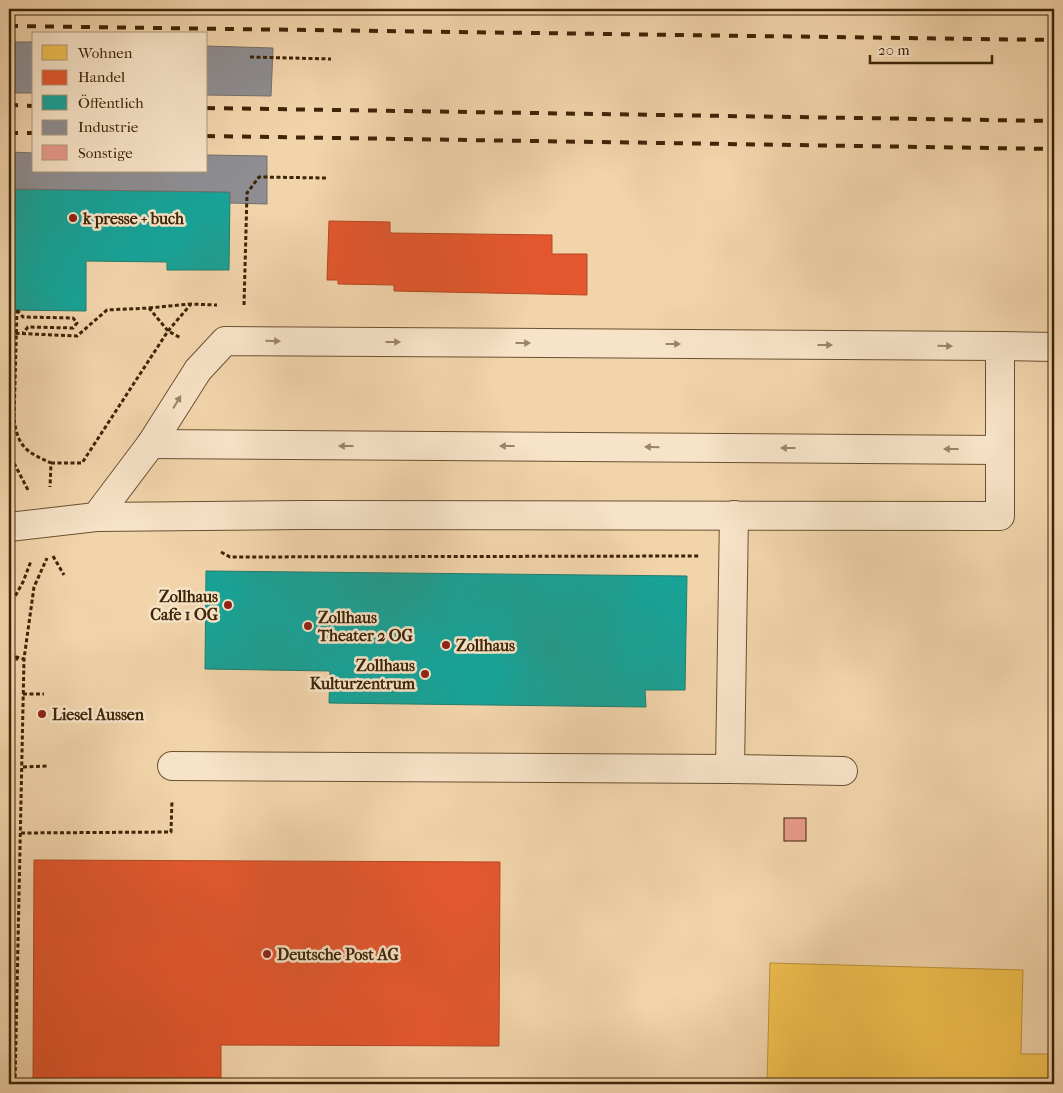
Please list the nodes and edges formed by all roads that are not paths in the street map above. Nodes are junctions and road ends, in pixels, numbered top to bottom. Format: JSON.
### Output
{"nodes":[{"id":1,"x":1000,"y":346,"type":"junction"},
{"id":2,"x":1054,"y":347,"type":"edge"},
{"id":3,"x":151,"y":444,"type":"junction"},
{"id":4,"x":1000,"y":450,"type":"junction"},
{"id":5,"x":734,"y":515,"type":"junction"},
{"id":6,"x":96,"y":517,"type":"junction"},
{"id":7,"x":9,"y":527,"type":"edge"},
{"id":8,"x":172,"y":766,"type":"road end"},
{"id":9,"x":730,"y":769,"type":"junction"},
{"id":10,"x":843,"y":771,"type":"dead end"}],
"edges":[{"from":1,"to":2,"type":"street"},
{"from":3,"to":1,"type":"street","one_way":true},
{"from":1,"to":4,"type":"street"},
{"from":4,"to":3,"type":"street","one_way":true},
{"from":3,"to":6,"type":"street"},
{"from":4,"to":5,"type":"street"},
{"from":5,"to":6,"type":"street"},
{"from":5,"to":9,"type":"street"},
{"from":6,"to":7,"type":"street"},
{"from":8,"to":9,"type":"street"},
{"from":9,"to":10,"type":"street"}]}
